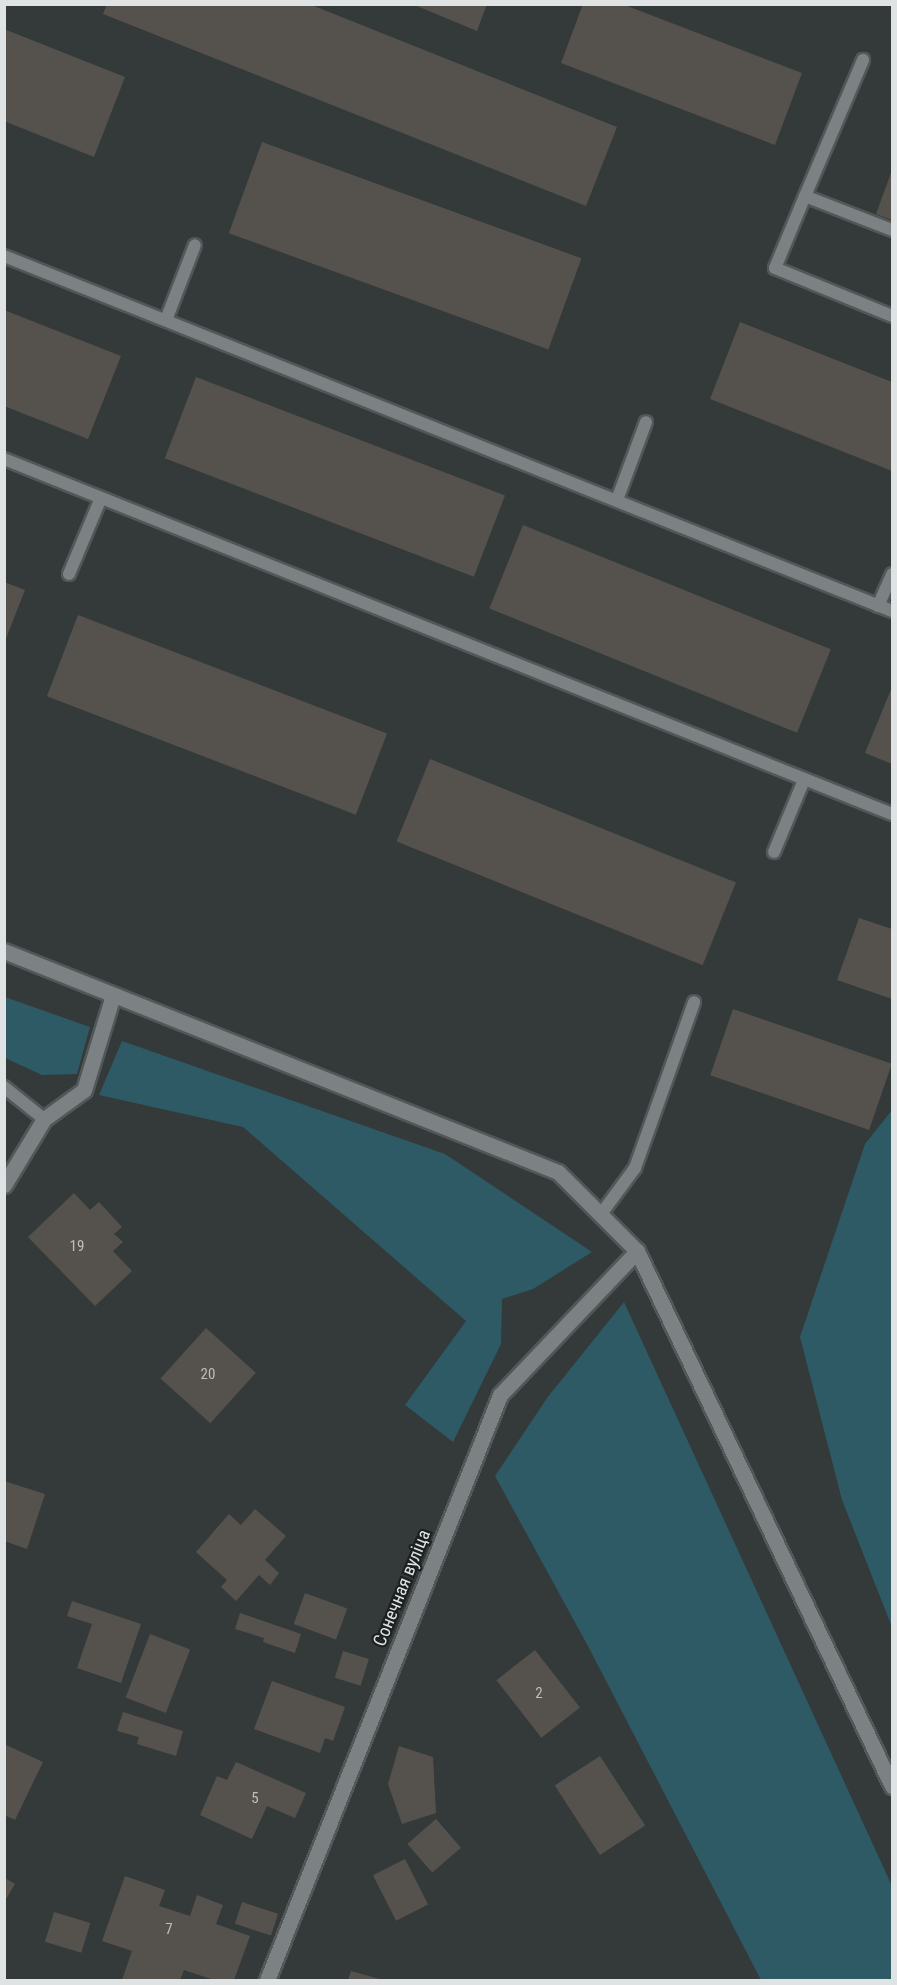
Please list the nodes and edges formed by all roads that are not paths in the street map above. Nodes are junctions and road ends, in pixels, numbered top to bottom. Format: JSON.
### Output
{"nodes":[{"id":1,"x":863,"y":60,"type":"dead end"},
{"id":2,"x":805,"y":196,"type":"junction"},
{"id":3,"x":892,"y":230,"type":"edge"},
{"id":4,"x":195,"y":245,"type":"dead end"},
{"id":5,"x":4,"y":256,"type":"edge"},
{"id":6,"x":892,"y":316,"type":"edge"},
{"id":7,"x":166,"y":320,"type":"junction"},
{"id":8,"x":646,"y":422,"type":"dead end"},
{"id":9,"x":4,"y":459,"type":"edge"},
{"id":10,"x":102,"y":498,"type":"junction"},
{"id":11,"x":617,"y":500,"type":"junction"},
{"id":12,"x":69,"y":574,"type":"dead end"},
{"id":13,"x":892,"y":574,"type":"edge"},
{"id":14,"x":878,"y":606,"type":"junction"},
{"id":15,"x":892,"y":612,"type":"edge"},
{"id":16,"x":804,"y":780,"type":"junction"},
{"id":17,"x":892,"y":814,"type":"edge"},
{"id":18,"x":774,"y":852,"type":"dead end"},
{"id":19,"x":4,"y":951,"type":"edge"},
{"id":20,"x":113,"y":995,"type":"junction"},
{"id":21,"x":694,"y":1002,"type":"dead end"},
{"id":22,"x":4,"y":1087,"type":"edge"},
{"id":23,"x":44,"y":1119,"type":"junction"},
{"id":24,"x":4,"y":1185,"type":"edge"},
{"id":25,"x":601,"y":1215,"type":"junction"},
{"id":26,"x":637,"y":1251,"type":"junction"},
{"id":27,"x":892,"y":1786,"type":"edge"},
{"id":28,"x":267,"y":1980,"type":"edge"}],
"edges":[{"from":1,"to":2,"type":"lane"},
{"from":2,"to":3,"type":"lane"},
{"from":2,"to":6,"type":"lane"},
{"from":4,"to":7,"type":"lane"},
{"from":5,"to":7,"type":"lane"},
{"from":7,"to":11,"type":"lane"},
{"from":8,"to":11,"type":"lane"},
{"from":9,"to":10,"type":"lane"},
{"from":10,"to":12,"type":"lane"},
{"from":10,"to":16,"type":"lane"},
{"from":11,"to":14,"type":"lane"},
{"from":13,"to":14,"type":"lane"},
{"from":14,"to":15,"type":"lane"},
{"from":16,"to":17,"type":"lane"},
{"from":16,"to":18,"type":"lane"},
{"from":19,"to":20,"type":"main road"},
{"from":20,"to":23,"type":"main road"},
{"from":20,"to":25,"type":"main road"},
{"from":21,"to":25,"type":"lane"},
{"from":22,"to":23,"type":"lane"},
{"from":23,"to":24,"type":"main road"},
{"from":25,"to":26,"type":"main road"},
{"from":26,"to":27,"type":"main road"},
{"from":26,"to":28,"type":"main road","name":"Сонечная вуліца"}]}
